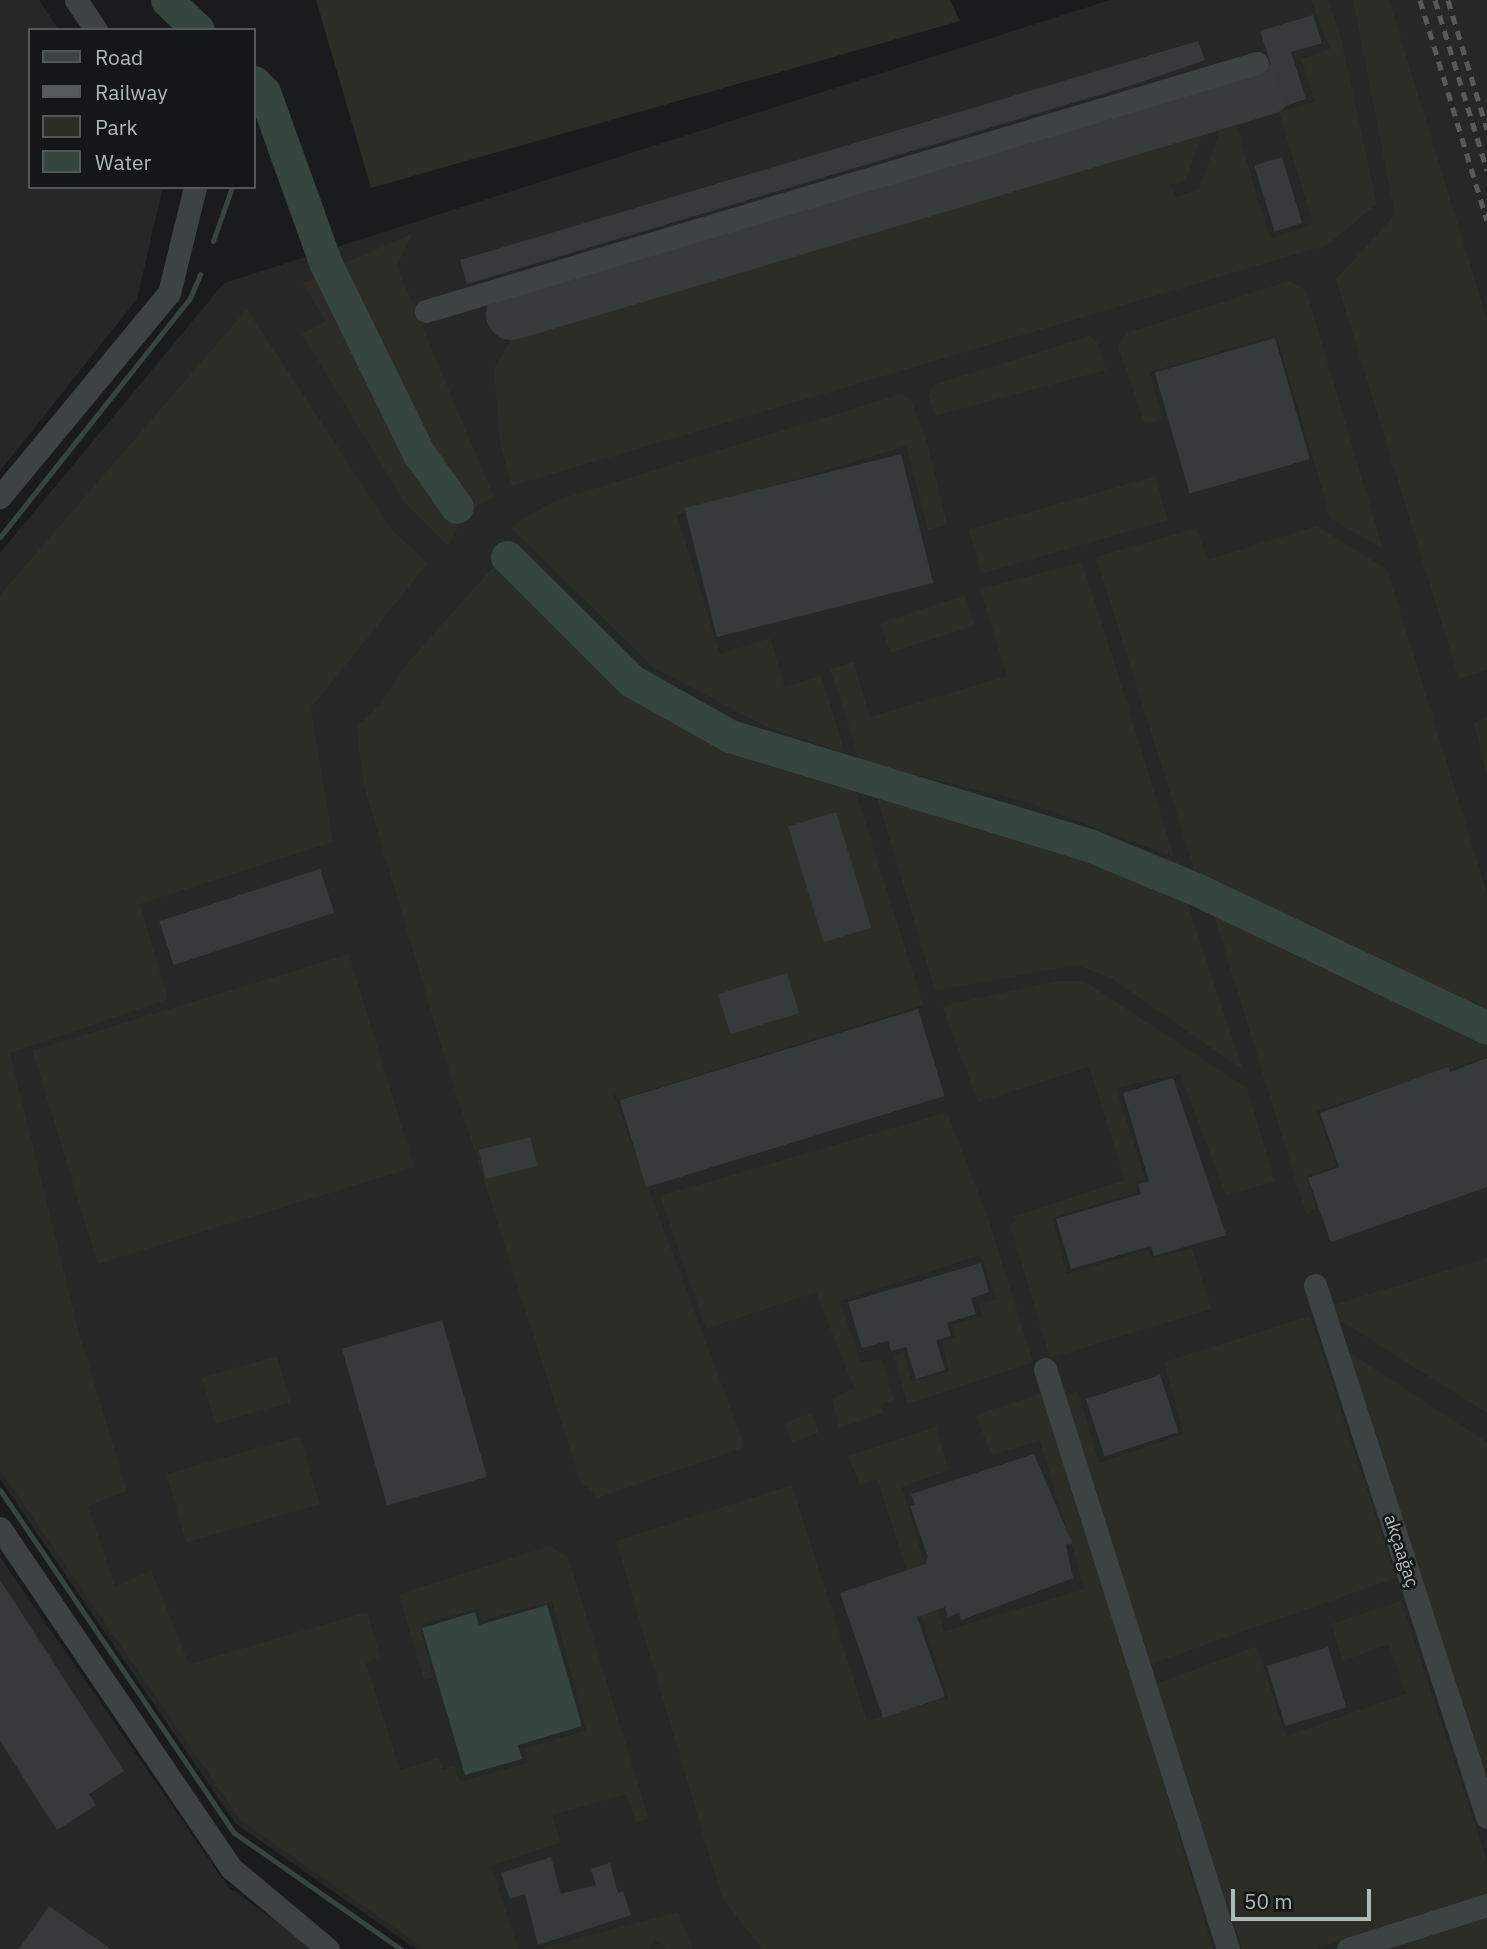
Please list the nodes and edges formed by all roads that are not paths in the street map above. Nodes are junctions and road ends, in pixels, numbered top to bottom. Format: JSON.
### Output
{"nodes":[{"id":1,"x":76,"y":0,"type":"edge"},
{"id":2,"x":95,"y":28,"type":"edge"},
{"id":3,"x":1257,"y":63,"type":"dead end"},
{"id":4,"x":195,"y":189,"type":"edge"},
{"id":5,"x":426,"y":311,"type":"dead end"},
{"id":6,"x":0,"y":497,"type":"edge"},
{"id":7,"x":1315,"y":1285,"type":"dead end"},
{"id":8,"x":1045,"y":1369,"type":"dead end"},
{"id":9,"x":0,"y":1528,"type":"edge"},
{"id":10,"x":1487,"y":1818,"type":"edge"},
{"id":11,"x":1487,"y":1905,"type":"edge"},
{"id":12,"x":328,"y":1949,"type":"edge"},
{"id":13,"x":1228,"y":1949,"type":"edge"},
{"id":14,"x":1348,"y":1949,"type":"edge"}],
"edges":[{"from":1,"to":2,"type":"street"},
{"from":3,"to":5,"type":"street"},
{"from":4,"to":6,"type":"street"},
{"from":7,"to":10,"type":"street","name":"akçaağaç"},
{"from":8,"to":13,"type":"street"},
{"from":9,"to":12,"type":"street"},
{"from":11,"to":14,"type":"street"}]}
